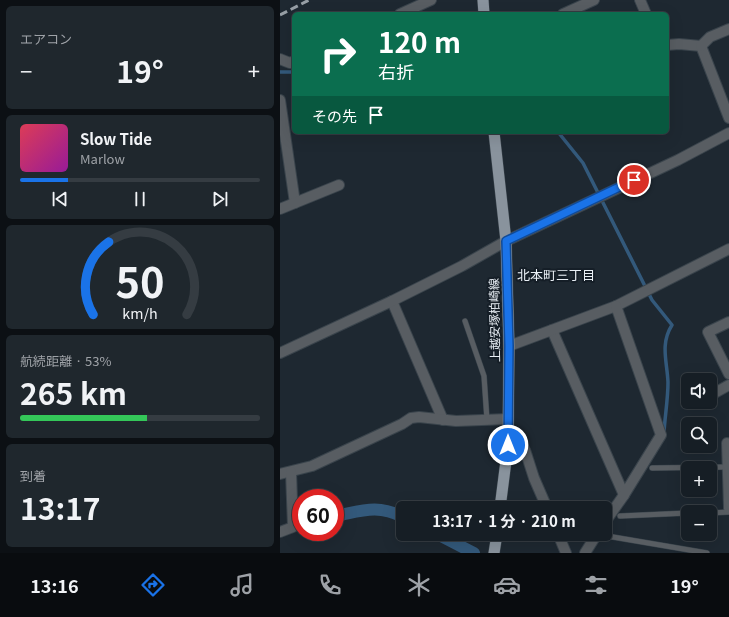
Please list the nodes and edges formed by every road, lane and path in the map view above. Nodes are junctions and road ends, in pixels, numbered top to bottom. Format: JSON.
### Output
{"nodes":[{"id":1,"x":431,"y":0,"type":"edge"},
{"id":2,"x":483,"y":0,"type":"edge"},
{"id":3,"x":594,"y":0,"type":"edge"},
{"id":4,"x":640,"y":0,"type":"edge"},
{"id":5,"x":404,"y":12,"type":"edge"},
{"id":6,"x":484,"y":12,"type":"edge"},
{"id":7,"x":567,"y":12,"type":"edge"},
{"id":8,"x":645,"y":12,"type":"edge"},
{"id":9,"x":729,"y":29,"type":"edge"},
{"id":10,"x":669,"y":46,"type":"edge"},
{"id":11,"x":701,"y":46,"type":"junction"},
{"id":12,"x":280,"y":59,"type":"edge"},
{"id":13,"x":292,"y":62,"type":"edge"},
{"id":14,"x":280,"y":100,"type":"edge"},
{"id":15,"x":729,"y":118,"type":"edge"},
{"id":16,"x":729,"y":133,"type":"edge"},
{"id":17,"x":494,"y":134,"type":"edge"},
{"id":18,"x":339,"y":185,"type":"dead end"},
{"id":19,"x":295,"y":203,"type":"junction"},
{"id":20,"x":280,"y":209,"type":"edge"},
{"id":21,"x":506,"y":241,"type":"junction"},
{"id":22,"x":729,"y":249,"type":"edge"},
{"id":23,"x":392,"y":301,"type":"junction"},
{"id":24,"x":616,"y":306,"type":"junction"},
{"id":25,"x":465,"y":321,"type":"dead end"},
{"id":26,"x":729,"y":322,"type":"edge"},
{"id":27,"x":552,"y":330,"type":"junction"},
{"id":28,"x":509,"y":346,"type":"junction"},
{"id":29,"x":280,"y":353,"type":"edge"},
{"id":30,"x":729,"y":374,"type":"edge"},
{"id":31,"x":729,"y":385,"type":"edge"},
{"id":32,"x":717,"y":392,"type":"edge"},
{"id":33,"x":508,"y":419,"type":"junction"},
{"id":34,"x":443,"y":420,"type":"junction"},
{"id":35,"x":487,"y":420,"type":"junction"},
{"id":36,"x":727,"y":443,"type":"dead end"},
{"id":37,"x":508,"y":445,"type":"junction"},
{"id":38,"x":652,"y":468,"type":"dead end"},
{"id":39,"x":728,"y":468,"type":"edge"},
{"id":40,"x":291,"y":472,"type":"junction"},
{"id":41,"x":280,"y":474,"type":"edge"},
{"id":42,"x":624,"y":495,"type":"junction"},
{"id":43,"x":501,"y":501,"type":"edge"},
{"id":44,"x":544,"y":501,"type":"edge"},
{"id":45,"x":729,"y":508,"type":"edge"},
{"id":46,"x":612,"y":512,"type":"edge"},
{"id":47,"x":729,"y":512,"type":"edge"},
{"id":48,"x":681,"y":513,"type":"edge"},
{"id":49,"x":717,"y":513,"type":"edge"},
{"id":50,"x":620,"y":516,"type":"dead end"},
{"id":51,"x":280,"y":532,"type":"edge"},
{"id":52,"x":612,"y":537,"type":"edge"},
{"id":53,"x":561,"y":541,"type":"edge"},
{"id":54,"x":596,"y":541,"type":"edge"},
{"id":55,"x":566,"y":553,"type":"edge"},
{"id":56,"x":585,"y":553,"type":"edge"},
{"id":57,"x":707,"y":553,"type":"edge"}],
"edges":[{"from":1,"to":5,"type":"street"},
{"from":2,"to":6,"type":"main road"},
{"from":3,"to":7,"type":"street"},
{"from":4,"to":8,"type":"street"},
{"from":9,"to":11,"type":"street"},
{"from":10,"to":11,"type":"street"},
{"from":11,"to":15,"type":"street"},
{"from":12,"to":13,"type":"street"},
{"from":14,"to":19,"type":"street"},
{"from":16,"to":21,"type":"street"},
{"from":17,"to":21,"type":"main road","name":"上越安塚柏崎線"},
{"from":18,"to":19,"type":"street"},
{"from":19,"to":20,"type":"street"},
{"from":21,"to":23,"type":"street"},
{"from":21,"to":28,"type":"main road","name":"上越安塚柏崎線"},
{"from":22,"to":24,"type":"street"},
{"from":23,"to":29,"type":"street"},
{"from":23,"to":34,"type":"street"},
{"from":24,"to":27,"type":"street"},
{"from":24,"to":42,"type":"street"},
{"from":25,"to":35,"type":"lane"},
{"from":26,"to":30,"type":"street"},
{"from":27,"to":28,"type":"street"},
{"from":27,"to":42,"type":"street"},
{"from":28,"to":33,"type":"main road","name":"上越安塚柏崎線"},
{"from":31,"to":32,"type":"street"},
{"from":33,"to":35,"type":"street"},
{"from":33,"to":37,"type":"main road","name":"上越安塚柏崎線"},
{"from":34,"to":35,"type":"street"},
{"from":34,"to":40,"type":"street"},
{"from":36,"to":39,"type":"street"},
{"from":37,"to":43,"type":"main road","name":"上越安塚柏崎線"},
{"from":37,"to":44,"type":"street"},
{"from":38,"to":39,"type":"lane"},
{"from":39,"to":45,"type":"street"},
{"from":40,"to":41,"type":"street"},
{"from":40,"to":51,"type":"street"},
{"from":42,"to":46,"type":"street"},
{"from":47,"to":49,"type":"lane"},
{"from":48,"to":50,"type":"lane"},
{"from":52,"to":57,"type":"lane"},
{"from":53,"to":55,"type":"street"},
{"from":54,"to":56,"type":"street"}]}
